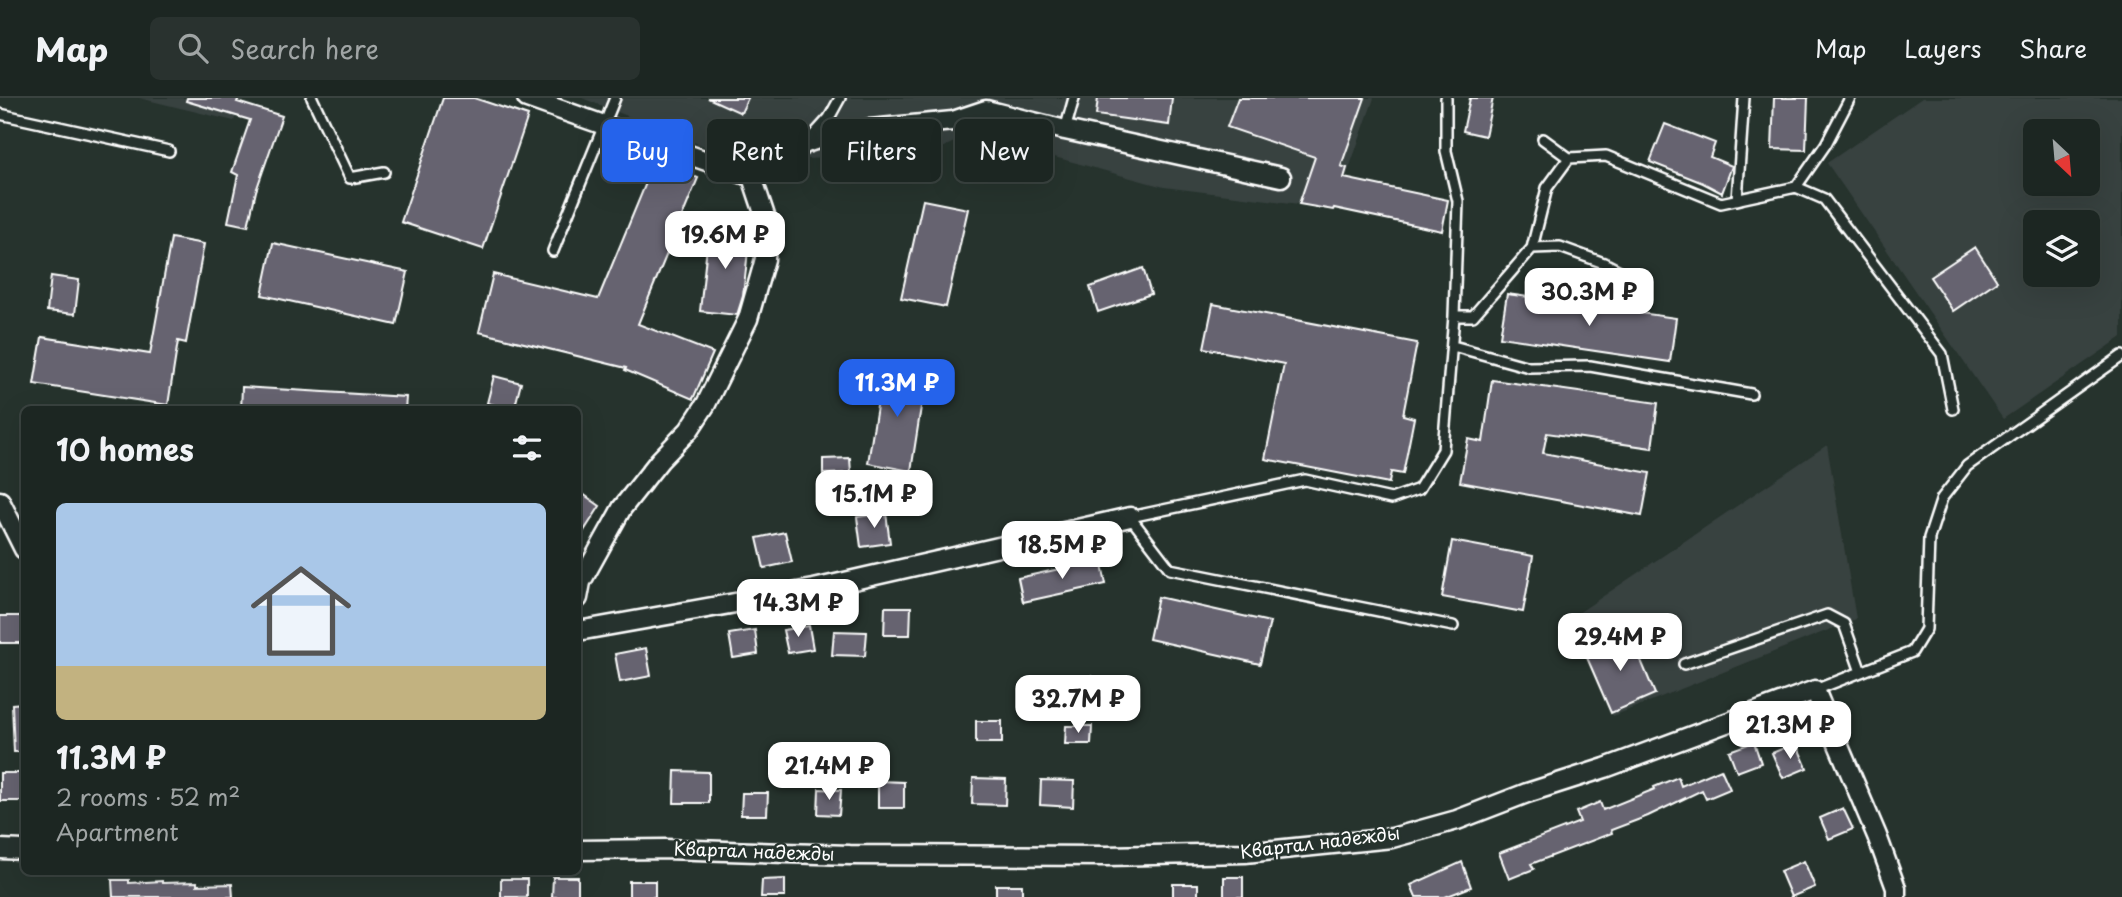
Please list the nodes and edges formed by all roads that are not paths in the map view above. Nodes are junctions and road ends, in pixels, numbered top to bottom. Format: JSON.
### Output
{"nodes":[{"id":1,"x":312,"y":98,"type":"edge"},
{"id":2,"x":527,"y":98,"type":"edge"},
{"id":3,"x":615,"y":98,"type":"edge"},
{"id":4,"x":840,"y":98,"type":"edge"},
{"id":5,"x":1074,"y":98,"type":"edge"},
{"id":6,"x":1446,"y":98,"type":"edge"},
{"id":7,"x":1744,"y":98,"type":"edge"},
{"id":8,"x":1850,"y":98,"type":"edge"},
{"id":9,"x":0,"y":114,"type":"edge"},
{"id":10,"x":606,"y":119,"type":"edge"},
{"id":11,"x":602,"y":123,"type":"edge"},
{"id":12,"x":602,"y":129,"type":"edge"},
{"id":13,"x":1065,"y":130,"type":"junction"},
{"id":14,"x":1543,"y":139,"type":"dead end"},
{"id":15,"x":808,"y":141,"type":"edge"},
{"id":16,"x":808,"y":142,"type":"edge"},
{"id":17,"x":169,"y":151,"type":"dead end"},
{"id":18,"x":1569,"y":158,"type":"junction"},
{"id":19,"x":384,"y":172,"type":"dead end"},
{"id":20,"x":1281,"y":177,"type":"dead end"},
{"id":21,"x":754,"y":182,"type":"edge"},
{"id":22,"x":1796,"y":187,"type":"junction"},
{"id":23,"x":1737,"y":200,"type":"junction"},
{"id":24,"x":1532,"y":248,"type":"junction"},
{"id":25,"x":553,"y":251,"type":"dead end"},
{"id":26,"x":1633,"y":278,"type":"dead end"},
{"id":27,"x":1454,"y":316,"type":"junction"},
{"id":28,"x":1453,"y":346,"type":"junction"},
{"id":29,"x":2122,"y":356,"type":"edge"},
{"id":30,"x":1751,"y":394,"type":"dead end"},
{"id":31,"x":1953,"y":409,"type":"dead end"},
{"id":32,"x":0,"y":501,"type":"edge"},
{"id":33,"x":1129,"y":516,"type":"junction"},
{"id":34,"x":21,"y":543,"type":"edge"},
{"id":35,"x":581,"y":580,"type":"edge"},
{"id":36,"x":1453,"y":625,"type":"dead end"},
{"id":37,"x":581,"y":630,"type":"edge"},
{"id":38,"x":1684,"y":664,"type":"dead end"},
{"id":39,"x":1861,"y":672,"type":"junction"},
{"id":40,"x":1815,"y":690,"type":"junction"},
{"id":41,"x":0,"y":849,"type":"edge"},
{"id":42,"x":581,"y":849,"type":"edge"},
{"id":43,"x":21,"y":850,"type":"edge"},
{"id":44,"x":1896,"y":897,"type":"edge"}],
"edges":[{"from":1,"to":19,"type":"lane"},
{"from":2,"to":11,"type":"street"},
{"from":3,"to":10,"type":"lane"},
{"from":4,"to":15,"type":"lane"},
{"from":5,"to":13,"type":"lane"},
{"from":6,"to":27,"type":"lane"},
{"from":7,"to":23,"type":"lane"},
{"from":8,"to":22,"type":"lane"},
{"from":9,"to":17,"type":"lane"},
{"from":12,"to":25,"type":"lane"},
{"from":13,"to":16,"type":"street"},
{"from":13,"to":20,"type":"street"},
{"from":14,"to":18,"type":"lane"},
{"from":18,"to":23,"type":"lane"},
{"from":18,"to":24,"type":"lane"},
{"from":21,"to":35,"type":"street"},
{"from":22,"to":23,"type":"lane"},
{"from":22,"to":31,"type":"lane"},
{"from":24,"to":26,"type":"lane"},
{"from":24,"to":27,"type":"lane"},
{"from":27,"to":28,"type":"lane"},
{"from":28,"to":30,"type":"lane"},
{"from":28,"to":33,"type":"lane"},
{"from":29,"to":39,"type":"lane"},
{"from":32,"to":34,"type":"street"},
{"from":33,"to":36,"type":"lane"},
{"from":33,"to":37,"type":"street"},
{"from":38,"to":39,"type":"lane"},
{"from":39,"to":40,"type":"lane"},
{"from":40,"to":42,"type":"street","name":"Квартал надежды"},
{"from":40,"to":44,"type":"street"},
{"from":41,"to":43,"type":"street"}]}
